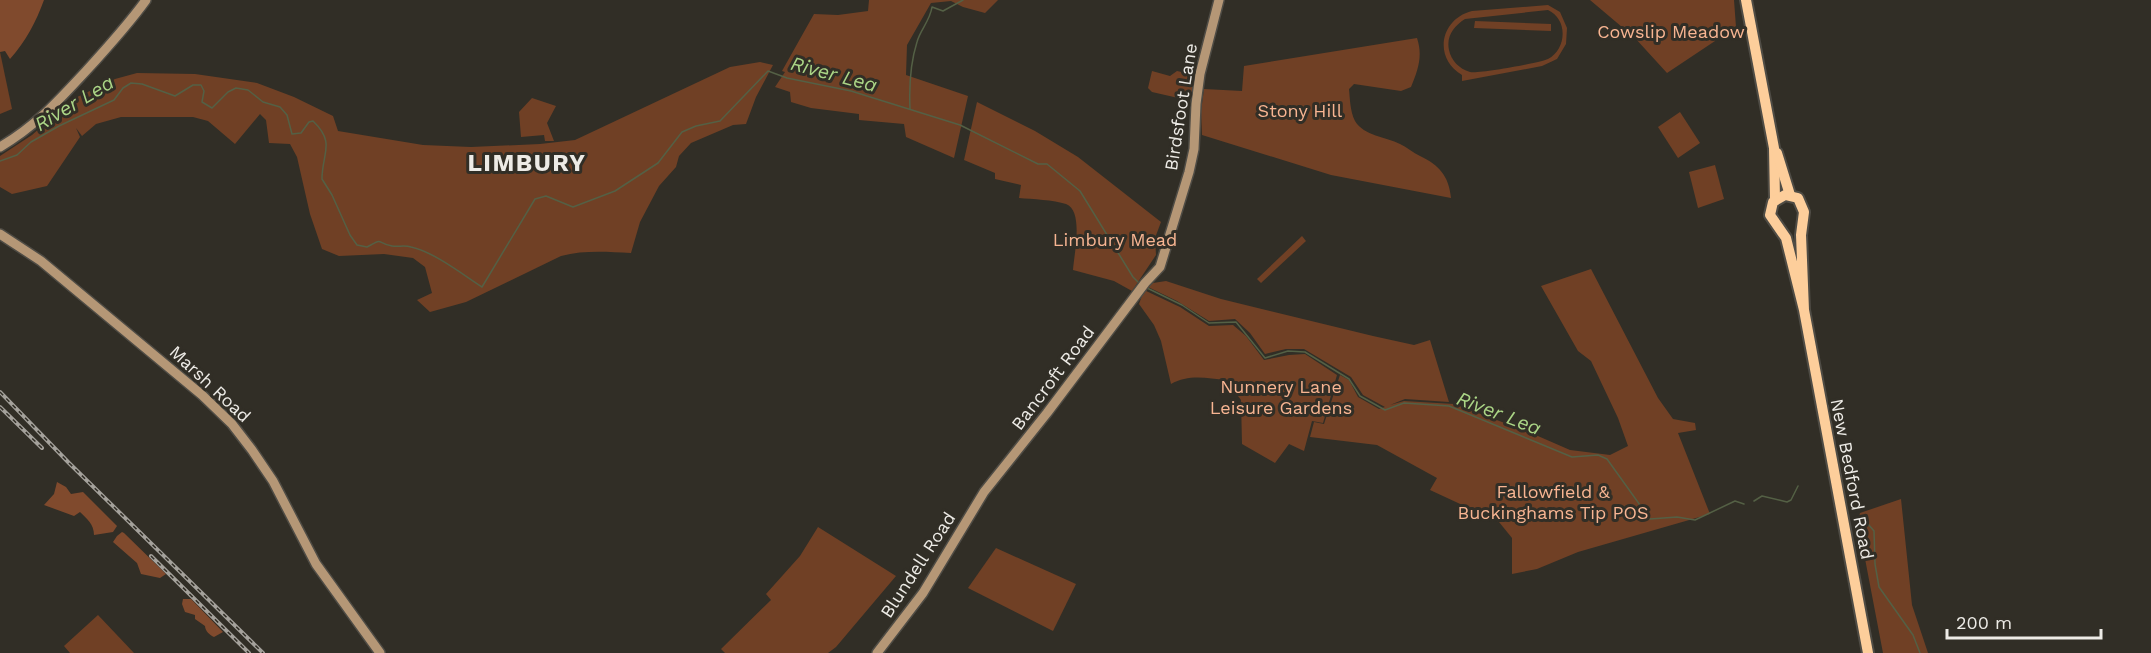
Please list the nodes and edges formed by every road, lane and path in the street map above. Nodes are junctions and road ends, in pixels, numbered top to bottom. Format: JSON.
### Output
{"nodes":[{"id":1,"x":146,"y":0,"type":"edge"},
{"id":2,"x":1219,"y":0,"type":"edge"},
{"id":3,"x":1746,"y":0,"type":"edge"},
{"id":4,"x":0,"y":147,"type":"edge"},
{"id":5,"x":1774,"y":148,"type":"junction"},
{"id":6,"x":1790,"y":195,"type":"junction"},
{"id":7,"x":1775,"y":199,"type":"junction"},
{"id":8,"x":1803,"y":217,"type":"junction"},
{"id":9,"x":1778,"y":225,"type":"junction"},
{"id":10,"x":0,"y":235,"type":"edge"},
{"id":11,"x":1144,"y":285,"type":"joint"},
{"id":12,"x":1804,"y":310,"type":"junction"},
{"id":13,"x":984,"y":492,"type":"joint"},
{"id":14,"x":380,"y":653,"type":"edge"},
{"id":15,"x":877,"y":653,"type":"edge"},
{"id":16,"x":1868,"y":653,"type":"edge"}],
"edges":[{"from":1,"to":4,"type":"street"},
{"from":2,"to":11,"type":"street","name":"Birdsfoot Lane"},
{"from":3,"to":5,"type":"highway"},
{"from":5,"to":6,"type":"highway"},
{"from":5,"to":7,"type":"highway"},
{"from":6,"to":7,"type":"highway"},
{"from":6,"to":8,"type":"highway"},
{"from":7,"to":9,"type":"highway"},
{"from":8,"to":9,"type":"highway"},
{"from":8,"to":12,"type":"highway","name":"New Bedford Road"},
{"from":9,"to":12,"type":"highway","name":"New Bedford Road"},
{"from":10,"to":14,"type":"street","name":"Marsh Road"},
{"from":11,"to":13,"type":"street","name":"Bancroft Road"},
{"from":12,"to":16,"type":"highway","name":"New Bedford Road"},
{"from":13,"to":15,"type":"street","name":"Blundell Road"}]}
